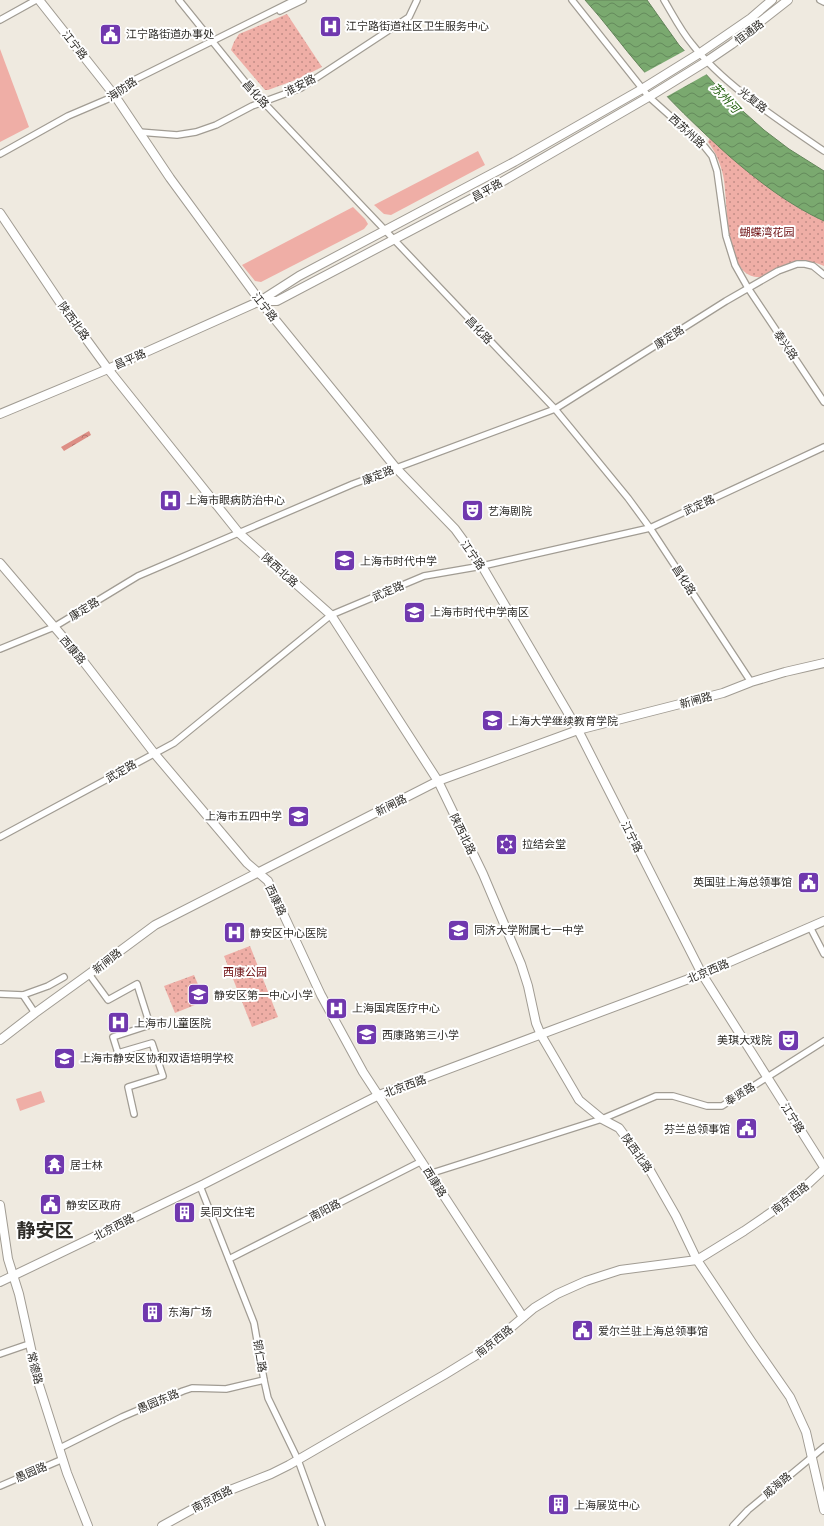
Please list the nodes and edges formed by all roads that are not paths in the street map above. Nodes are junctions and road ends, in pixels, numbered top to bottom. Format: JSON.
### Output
{"nodes":[{"id":1,"x":36,"y":0,"type":"edge"},
{"id":2,"x":39,"y":0,"type":"edge"},
{"id":3,"x":179,"y":0,"type":"edge"},
{"id":4,"x":295,"y":0,"type":"edge"},
{"id":5,"x":303,"y":0,"type":"edge"},
{"id":6,"x":417,"y":0,"type":"edge"},
{"id":7,"x":572,"y":0,"type":"edge"},
{"id":8,"x":664,"y":0,"type":"edge"},
{"id":9,"x":772,"y":0,"type":"edge"},
{"id":10,"x":788,"y":0,"type":"edge"},
{"id":11,"x":820,"y":0,"type":"edge"},
{"id":12,"x":824,"y":2,"type":"edge"},
{"id":13,"x":0,"y":20,"type":"edge"},
{"id":14,"x":245,"y":24,"type":"junction"},
{"id":15,"x":211,"y":41,"type":"junction"},
{"id":16,"x":698,"y":55,"type":"junction"},
{"id":17,"x":705,"y":63,"type":"junction"},
{"id":18,"x":646,"y":87,"type":"junction"},
{"id":19,"x":652,"y":95,"type":"junction"},
{"id":20,"x":115,"y":96,"type":"junction"},
{"id":21,"x":263,"y":102,"type":"junction"},
{"id":22,"x":140,"y":132,"type":"junction"},
{"id":23,"x":824,"y":150,"type":"edge"},
{"id":24,"x":0,"y":154,"type":"edge"},
{"id":25,"x":0,"y":213,"type":"edge"},
{"id":26,"x":385,"y":231,"type":"junction"},
{"id":27,"x":394,"y":240,"type":"junction"},
{"id":28,"x":824,"y":275,"type":"edge"},
{"id":29,"x":748,"y":288,"type":"junction"},
{"id":30,"x":260,"y":301,"type":"junction"},
{"id":31,"x":108,"y":369,"type":"junction"},
{"id":32,"x":824,"y":402,"type":"edge"},
{"id":33,"x":555,"y":409,"type":"junction"},
{"id":34,"x":0,"y":414,"type":"edge"},
{"id":35,"x":824,"y":447,"type":"edge"},
{"id":36,"x":396,"y":468,"type":"junction"},
{"id":37,"x":650,"y":528,"type":"junction"},
{"id":38,"x":239,"y":533,"type":"junction"},
{"id":39,"x":0,"y":563,"type":"edge"},
{"id":40,"x":482,"y":566,"type":"junction"},
{"id":41,"x":331,"y":615,"type":"junction"},
{"id":42,"x":54,"y":627,"type":"junction"},
{"id":43,"x":0,"y":649,"type":"edge"},
{"id":44,"x":824,"y":663,"type":"edge"},
{"id":45,"x":750,"y":682,"type":"junction"},
{"id":46,"x":578,"y":730,"type":"junction"},
{"id":47,"x":154,"y":753,"type":"junction"},
{"id":48,"x":438,"y":781,"type":"junction"},
{"id":49,"x":0,"y":837,"type":"edge"},
{"id":50,"x":257,"y":873,"type":"junction"},
{"id":51,"x":824,"y":921,"type":"edge"},
{"id":52,"x":810,"y":927,"type":"junction"},
{"id":53,"x":824,"y":954,"type":"edge"},
{"id":54,"x":90,"y":974,"type":"junction"},
{"id":55,"x":702,"y":974,"type":"junction"},
{"id":56,"x":64,"y":977,"type":"dead end"},
{"id":57,"x":0,"y":994,"type":"edge"},
{"id":58,"x":24,"y":995,"type":"junction"},
{"id":59,"x":34,"y":1012,"type":"junction"},
{"id":60,"x":541,"y":1035,"type":"junction"},
{"id":61,"x":0,"y":1040,"type":"edge"},
{"id":62,"x":824,"y":1041,"type":"edge"},
{"id":63,"x":768,"y":1078,"type":"junction"},
{"id":64,"x":379,"y":1095,"type":"junction"},
{"id":65,"x":134,"y":1114,"type":"dead end"},
{"id":66,"x":602,"y":1119,"type":"junction"},
{"id":67,"x":422,"y":1161,"type":"junction"},
{"id":68,"x":824,"y":1168,"type":"edge"},
{"id":69,"x":429,"y":1174,"type":"junction"},
{"id":70,"x":200,"y":1186,"type":"junction"},
{"id":71,"x":0,"y":1205,"type":"edge"},
{"id":72,"x":230,"y":1259,"type":"junction"},
{"id":73,"x":697,"y":1260,"type":"junction"},
{"id":74,"x":13,"y":1276,"type":"junction"},
{"id":75,"x":0,"y":1282,"type":"edge"},
{"id":76,"x":523,"y":1317,"type":"junction"},
{"id":77,"x":29,"y":1344,"type":"junction"},
{"id":78,"x":0,"y":1354,"type":"edge"},
{"id":79,"x":264,"y":1380,"type":"junction"},
{"id":80,"x":824,"y":1447,"type":"edge"},
{"id":81,"x":60,"y":1448,"type":"junction"},
{"id":82,"x":811,"y":1456,"type":"junction"},
{"id":83,"x":63,"y":1459,"type":"junction"},
{"id":84,"x":298,"y":1460,"type":"junction"},
{"id":85,"x":0,"y":1486,"type":"edge"},
{"id":86,"x":824,"y":1510,"type":"edge"},
{"id":87,"x":88,"y":1526,"type":"edge"},
{"id":88,"x":162,"y":1526,"type":"edge"},
{"id":89,"x":322,"y":1526,"type":"edge"},
{"id":90,"x":733,"y":1526,"type":"edge"}],
"edges":[{"from":1,"to":13,"type":"street"},
{"from":2,"to":20,"type":"main road","name":"江宁路"},
{"from":3,"to":15,"type":"street","name":"昌化路"},
{"from":4,"to":14,"type":"street","name":"海防路"},
{"from":5,"to":14,"type":"street","name":"海防路"},
{"from":6,"to":21,"type":"street","name":"淮安路"},
{"from":7,"to":18,"type":"street","name":"西苏州路"},
{"from":8,"to":16,"type":"street","name":"光复路"},
{"from":9,"to":16,"type":"main road","name":"恒通路"},
{"from":10,"to":17,"type":"main road","name":"恒通路"},
{"from":11,"to":12,"type":"street"},
{"from":14,"to":15,"type":"street","name":"海防路"},
{"from":15,"to":20,"type":"street","name":"海防路"},
{"from":15,"to":21,"type":"street","name":"昌化路"},
{"from":16,"to":17,"type":"street","name":"光复路"},
{"from":16,"to":18,"type":"main road","name":"昌平路"},
{"from":17,"to":19,"type":"main road","name":"昌平路"},
{"from":17,"to":23,"type":"street","name":"光复路"},
{"from":18,"to":19,"type":"street","name":"西苏州路"},
{"from":18,"to":26,"type":"main road","name":"昌平路"},
{"from":19,"to":27,"type":"main road","name":"昌平路"},
{"from":19,"to":29,"type":"street","name":"西苏州路"},
{"from":20,"to":22,"type":"main road","name":"江宁路"},
{"from":20,"to":24,"type":"street","name":"海防路"},
{"from":21,"to":22,"type":"street","name":"淮安路"},
{"from":21,"to":26,"type":"street","name":"昌化路"},
{"from":22,"to":30,"type":"main road","name":"江宁路"},
{"from":25,"to":31,"type":"main road","name":"陕西北路"},
{"from":26,"to":27,"type":"street","name":"昌化路"},
{"from":26,"to":30,"type":"main road","name":"昌平路"},
{"from":27,"to":30,"type":"main road","name":"昌平路"},
{"from":27,"to":33,"type":"street","name":"昌化路"},
{"from":28,"to":29,"type":"street","name":"康定路"},
{"from":29,"to":32,"type":"street","name":"泰兴路"},
{"from":29,"to":33,"type":"street","name":"康定路"},
{"from":30,"to":31,"type":"main road","name":"昌平路"},
{"from":30,"to":36,"type":"main road","name":"江宁路"},
{"from":31,"to":34,"type":"main road","name":"昌平路"},
{"from":31,"to":38,"type":"main road","name":"陕西北路"},
{"from":33,"to":36,"type":"street","name":"康定路"},
{"from":33,"to":37,"type":"street","name":"昌化路"},
{"from":35,"to":37,"type":"street","name":"武定路"},
{"from":36,"to":38,"type":"street","name":"康定路"},
{"from":36,"to":40,"type":"main road","name":"江宁路"},
{"from":37,"to":40,"type":"street","name":"武定路"},
{"from":37,"to":45,"type":"street","name":"昌化路"},
{"from":38,"to":41,"type":"main road","name":"陕西北路"},
{"from":38,"to":42,"type":"street","name":"康定路"},
{"from":39,"to":42,"type":"main road","name":"西康路"},
{"from":40,"to":41,"type":"street","name":"武定路"},
{"from":40,"to":46,"type":"main road","name":"江宁路"},
{"from":41,"to":47,"type":"street","name":"武定路"},
{"from":41,"to":48,"type":"main road","name":"陕西北路"},
{"from":42,"to":43,"type":"street","name":"康定路"},
{"from":42,"to":47,"type":"main road","name":"西康路"},
{"from":44,"to":45,"type":"main road","name":"新闸路"},
{"from":45,"to":46,"type":"main road","name":"新闸路"},
{"from":46,"to":48,"type":"main road","name":"新闸路"},
{"from":46,"to":55,"type":"main road","name":"江宁路"},
{"from":47,"to":49,"type":"street","name":"武定路"},
{"from":47,"to":50,"type":"main road","name":"西康路"},
{"from":48,"to":50,"type":"main road","name":"新闸路"},
{"from":48,"to":60,"type":"main road","name":"陕西北路"},
{"from":50,"to":54,"type":"main road","name":"新闸路"},
{"from":50,"to":64,"type":"main road","name":"西康路"},
{"from":51,"to":52,"type":"main road","name":"北京西路"},
{"from":52,"to":53,"type":"street"},
{"from":52,"to":55,"type":"main road","name":"北京西路"},
{"from":54,"to":59,"type":"main road","name":"新闸路"},
{"from":54,"to":65,"type":"street"},
{"from":55,"to":60,"type":"main road","name":"北京西路"},
{"from":55,"to":63,"type":"main road","name":"江宁路"},
{"from":56,"to":58,"type":"street"},
{"from":57,"to":58,"type":"street"},
{"from":58,"to":59,"type":"street"},
{"from":59,"to":61,"type":"main road","name":"新闸路"},
{"from":60,"to":64,"type":"main road","name":"北京西路"},
{"from":60,"to":66,"type":"main road","name":"陕西北路"},
{"from":62,"to":63,"type":"street","name":"奉贤路"},
{"from":63,"to":66,"type":"street","name":"奉贤路"},
{"from":63,"to":68,"type":"main road","name":"江宁路"},
{"from":64,"to":67,"type":"main road","name":"西康路"},
{"from":64,"to":70,"type":"main road","name":"北京西路"},
{"from":66,"to":69,"type":"street"},
{"from":66,"to":73,"type":"main road","name":"陕西北路"},
{"from":67,"to":69,"type":"main road","name":"西康路"},
{"from":67,"to":72,"type":"street","name":"南阳路"},
{"from":68,"to":73,"type":"main road","name":"南京西路"},
{"from":69,"to":76,"type":"main road","name":"西康路"},
{"from":70,"to":72,"type":"street","name":"铜仁路"},
{"from":70,"to":74,"type":"main road","name":"北京西路"},
{"from":71,"to":74,"type":"main road","name":"常德路"},
{"from":72,"to":79,"type":"street","name":"铜仁路"},
{"from":73,"to":76,"type":"main road","name":"南京西路"},
{"from":73,"to":82,"type":"main road","name":"陕西北路"},
{"from":74,"to":75,"type":"main road","name":"北京西路"},
{"from":74,"to":77,"type":"main road","name":"常德路"},
{"from":76,"to":84,"type":"main road","name":"南京西路"},
{"from":77,"to":78,"type":"street"},
{"from":77,"to":81,"type":"main road","name":"常德路"},
{"from":79,"to":81,"type":"street","name":"愚园东路"},
{"from":79,"to":84,"type":"street","name":"铜仁路"},
{"from":80,"to":82,"type":"street","name":"威海路"},
{"from":81,"to":83,"type":"main road","name":"常德路"},
{"from":82,"to":86,"type":"main road","name":"陕西北路"},
{"from":82,"to":90,"type":"street","name":"威海路"},
{"from":83,"to":85,"type":"street","name":"愚园路"},
{"from":83,"to":87,"type":"main road","name":"常德路"},
{"from":84,"to":88,"type":"main road","name":"南京西路"},
{"from":84,"to":89,"type":"street","name":"铜仁路"}]}
